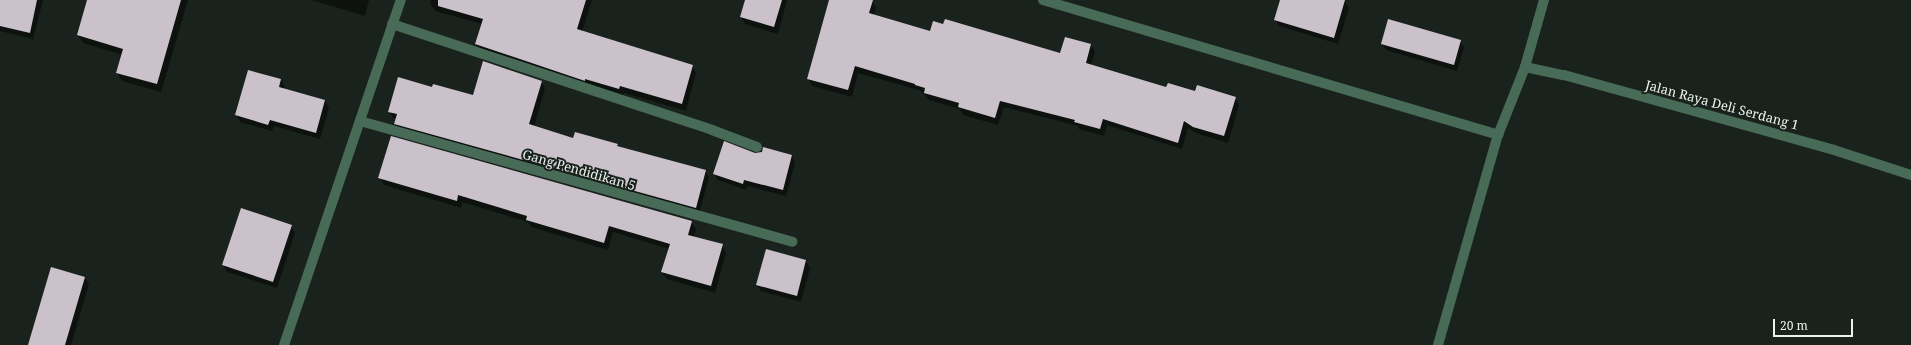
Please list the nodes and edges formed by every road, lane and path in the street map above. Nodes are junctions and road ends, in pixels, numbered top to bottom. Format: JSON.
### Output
{"nodes":[{"id":1,"x":401,"y":0,"type":"edge"},
{"id":2,"x":1043,"y":0,"type":"edge"},
{"id":3,"x":1544,"y":0,"type":"edge"},
{"id":4,"x":392,"y":24,"type":"junction"},
{"id":5,"x":1525,"y":67,"type":"junction"},
{"id":6,"x":360,"y":121,"type":"junction"},
{"id":7,"x":1498,"y":135,"type":"junction"},
{"id":8,"x":757,"y":147,"type":"dead end"},
{"id":9,"x":1911,"y":175,"type":"edge"},
{"id":10,"x":792,"y":242,"type":"dead end"},
{"id":11,"x":284,"y":345,"type":"edge"},
{"id":12,"x":1438,"y":345,"type":"edge"}],
"edges":[{"from":1,"to":4,"type":"street"},
{"from":2,"to":7,"type":"street"},
{"from":3,"to":5,"type":"street"},
{"from":4,"to":6,"type":"street"},
{"from":4,"to":8,"type":"street"},
{"from":5,"to":7,"type":"street"},
{"from":5,"to":9,"type":"street","name":"Jalan Raya Deli Serdang 1"},
{"from":6,"to":10,"type":"street","name":"Gang Pendidikan 5"},
{"from":6,"to":11,"type":"street"},
{"from":7,"to":12,"type":"street"}]}
